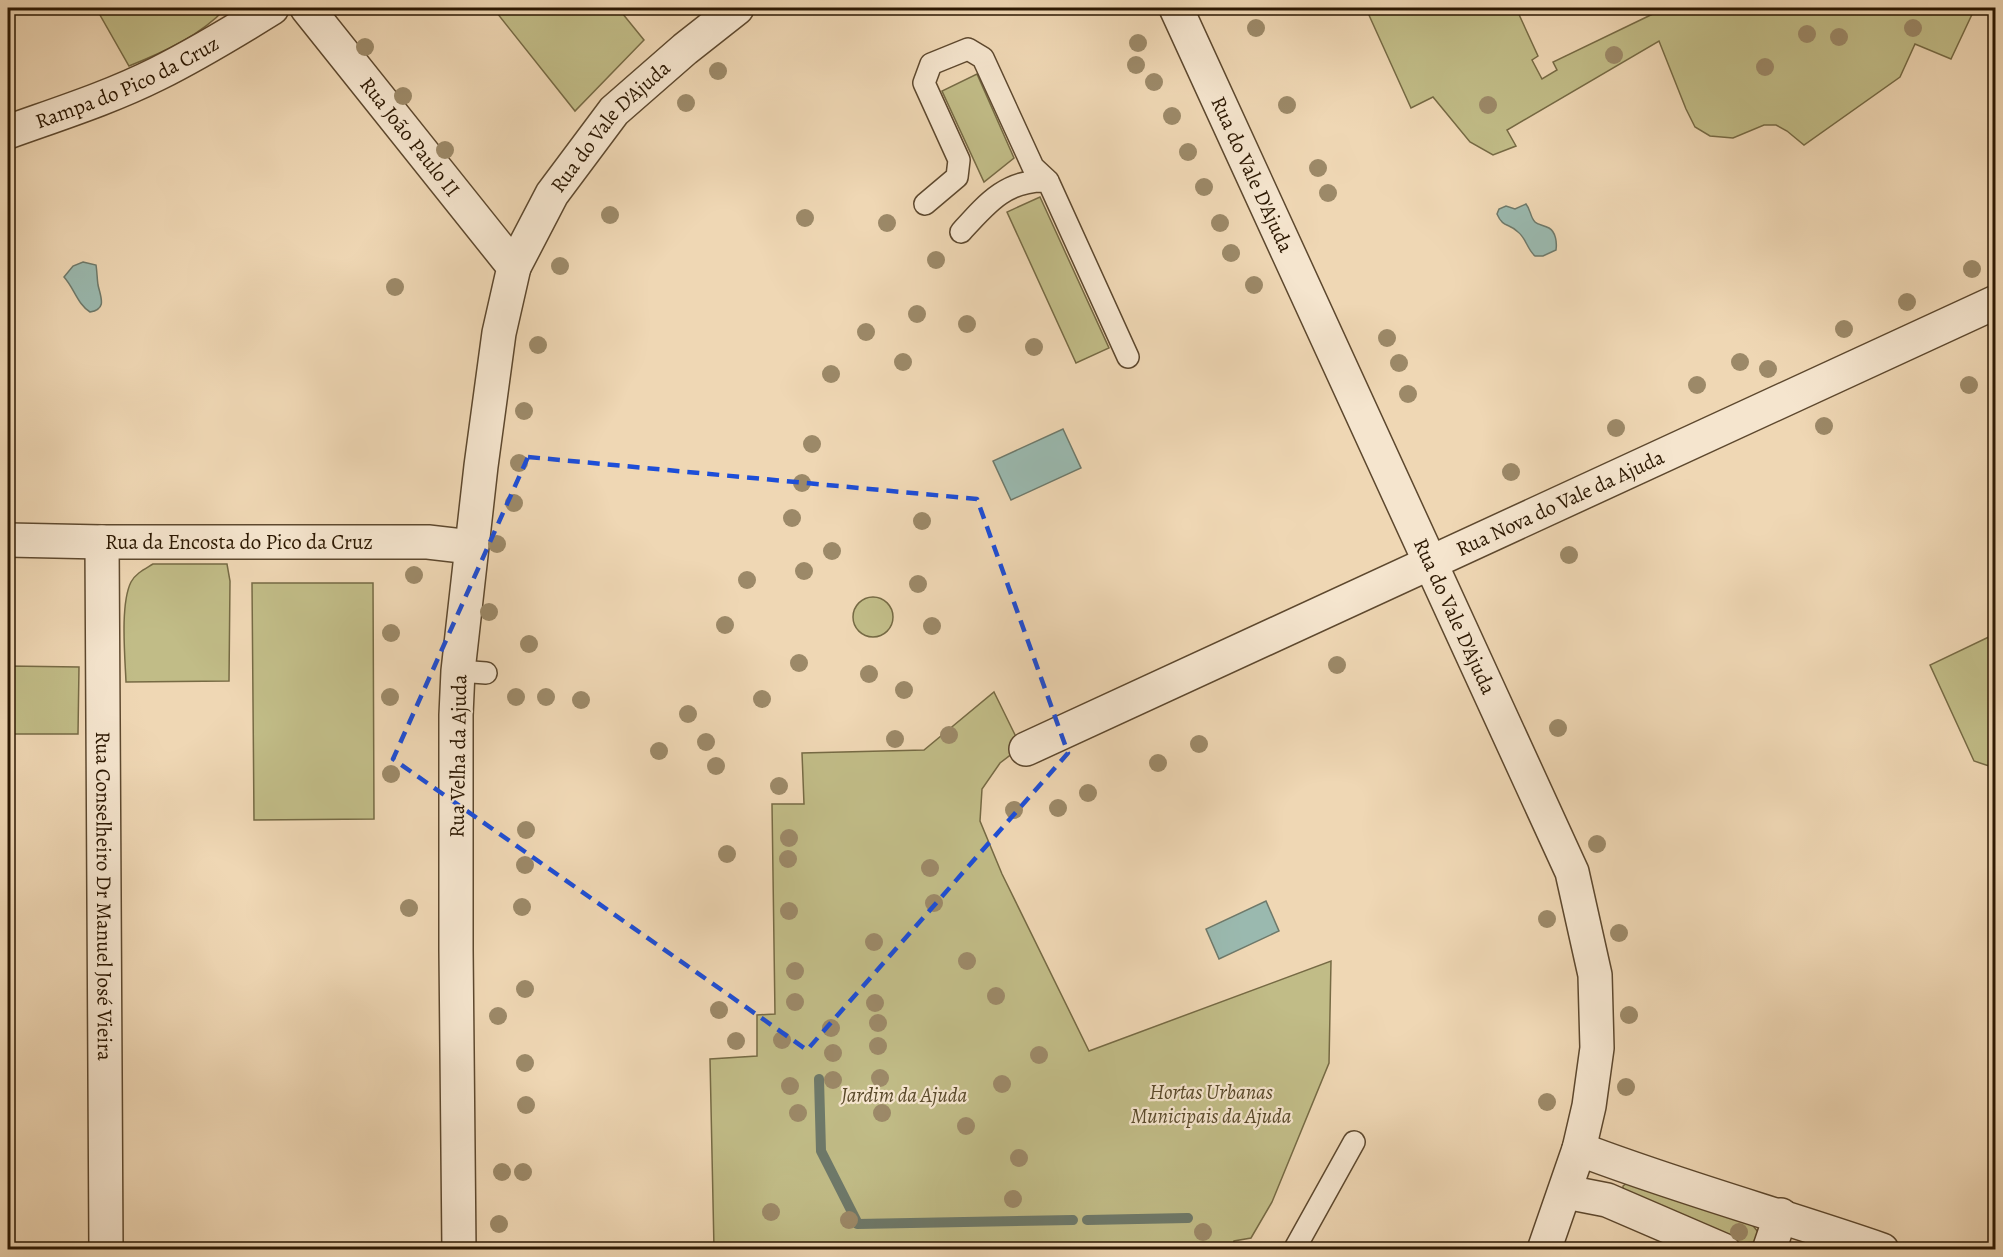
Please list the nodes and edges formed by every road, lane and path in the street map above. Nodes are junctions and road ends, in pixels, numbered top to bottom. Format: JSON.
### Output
{"nodes":[{"id":1,"x":272,"y":8,"type":"edge"},
{"id":2,"x":307,"y":8,"type":"edge"},
{"id":3,"x":737,"y":8,"type":"edge"},
{"id":4,"x":1176,"y":8,"type":"edge"},
{"id":5,"x":8,"y":132,"type":"edge"},
{"id":6,"x":1048,"y":182,"type":"junction"},
{"id":7,"x":925,"y":204,"type":"dead end"},
{"id":8,"x":962,"y":232,"type":"dead end"},
{"id":9,"x":514,"y":267,"type":"junction"},
{"id":10,"x":1995,"y":302,"type":"edge"},
{"id":11,"x":1128,"y":357,"type":"dead end"},
{"id":12,"x":8,"y":540,"type":"edge"},
{"id":13,"x":102,"y":542,"type":"junction"},
{"id":14,"x":471,"y":547,"type":"junction"},
{"id":15,"x":1431,"y":563,"type":"junction"},
{"id":16,"x":1026,"y":749,"type":"dead end"},
{"id":17,"x":1354,"y":1142,"type":"dead end"},
{"id":18,"x":1579,"y":1149,"type":"junction"},
{"id":19,"x":1566,"y":1192,"type":"junction"},
{"id":20,"x":1781,"y":1215,"type":"junction"},
{"id":21,"x":106,"y":1250,"type":"edge"},
{"id":22,"x":459,"y":1250,"type":"edge"},
{"id":23,"x":1294,"y":1250,"type":"edge"},
{"id":24,"x":1544,"y":1250,"type":"edge"},
{"id":25,"x":1723,"y":1250,"type":"edge"},
{"id":26,"x":1769,"y":1250,"type":"edge"},
{"id":27,"x":1882,"y":1250,"type":"edge"}],
"edges":[{"from":1,"to":5,"type":"street","name":"Rampa do Pico da Cruz"},
{"from":2,"to":9,"type":"street","name":"Rua João Paulo II"},
{"from":3,"to":9,"type":"street","name":"Rua do Vale D'Ajuda"},
{"from":4,"to":15,"type":"street","name":"Rua do Vale D'Ajuda"},
{"from":6,"to":7,"type":"lane"},
{"from":6,"to":8,"type":"lane"},
{"from":6,"to":11,"type":"lane"},
{"from":9,"to":14,"type":"street","name":"Rua Velha da Ajuda"},
{"from":10,"to":15,"type":"street","name":"Rua Nova do Vale da Ajuda"},
{"from":12,"to":13,"type":"street","name":"Rua da Encosta do Pico da Cruz"},
{"from":13,"to":14,"type":"street","name":"Rua da Encosta do Pico da Cruz"},
{"from":13,"to":21,"type":"street","name":"Rua Conselheiro Dr Manuel José Vieira"},
{"from":14,"to":22,"type":"street","name":"Rua Velha da Ajuda"},
{"from":15,"to":16,"type":"street","name":"Rua Nova do Vale da Ajuda"},
{"from":15,"to":18,"type":"street","name":"Rua do Vale D'Ajuda"},
{"from":17,"to":23,"type":"lane"},
{"from":18,"to":19,"type":"street","name":"Rua do Vale D'Ajuda"},
{"from":18,"to":20,"type":"street"},
{"from":19,"to":24,"type":"street","name":"Rua do Vale D'Ajuda"},
{"from":19,"to":25,"type":"street"},
{"from":20,"to":26,"type":"street"},
{"from":20,"to":27,"type":"street"}]}
